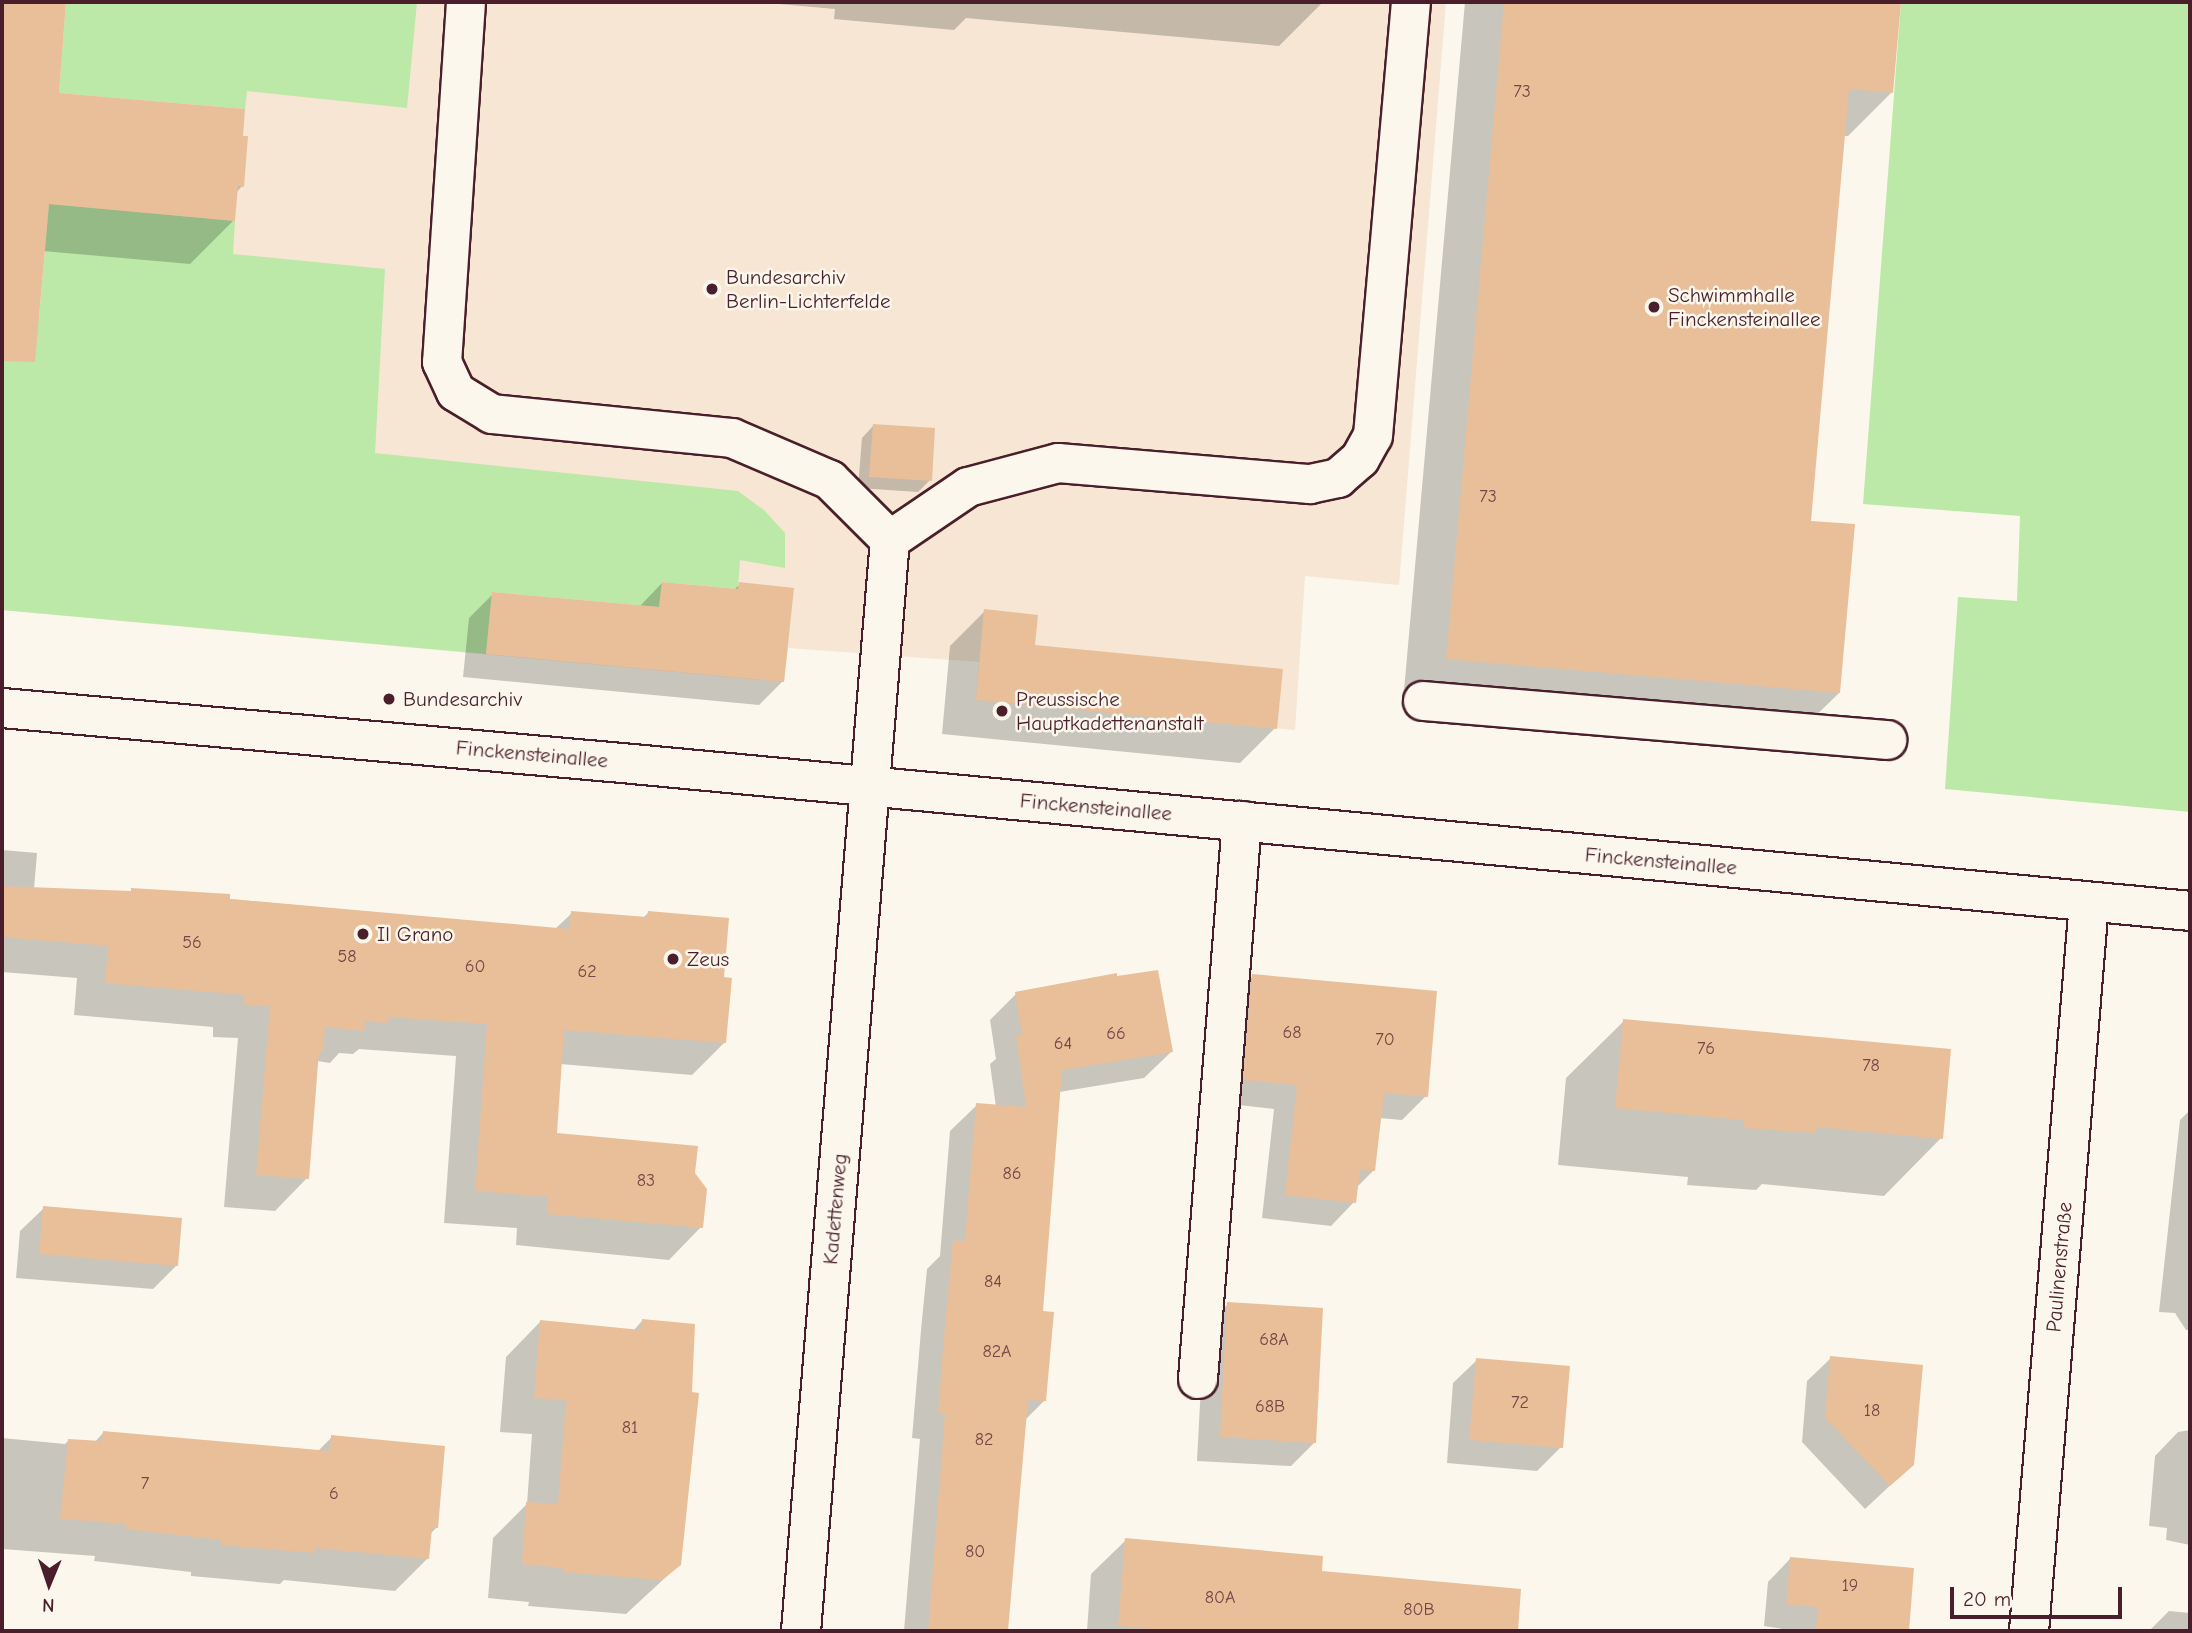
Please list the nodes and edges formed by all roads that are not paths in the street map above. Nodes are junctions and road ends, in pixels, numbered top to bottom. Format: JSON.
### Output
{"nodes":[{"id":1,"x":466,"y":2,"type":"edge"},
{"id":2,"x":1411,"y":2,"type":"edge"},
{"id":3,"x":890,"y":540,"type":"junction"},
{"id":4,"x":1423,"y":701,"type":"dead end"},
{"id":5,"x":2,"y":708,"type":"edge"},
{"id":6,"x":1888,"y":740,"type":"dead end"},
{"id":7,"x":869,"y":787,"type":"junction"},
{"id":8,"x":1242,"y":821,"type":"junction"},
{"id":9,"x":2089,"y":902,"type":"junction"},
{"id":10,"x":2190,"y":911,"type":"edge"},
{"id":11,"x":1198,"y":1379,"type":"dead end"},
{"id":12,"x":801,"y":1631,"type":"edge"},
{"id":13,"x":2029,"y":1631,"type":"edge"}],
"edges":[{"from":1,"to":3,"type":"street"},
{"from":2,"to":3,"type":"street"},
{"from":3,"to":7,"type":"street","name":"Kadettenweg"},
{"from":4,"to":6,"type":"street"},
{"from":5,"to":7,"type":"street","name":"Finckensteinallee"},
{"from":7,"to":8,"type":"street","name":"Finckensteinallee"},
{"from":7,"to":12,"type":"street","name":"Kadettenweg"},
{"from":8,"to":9,"type":"street","name":"Finckensteinallee"},
{"from":8,"to":11,"type":"street"},
{"from":9,"to":10,"type":"street","name":"Finckensteinallee"},
{"from":9,"to":13,"type":"street","name":"Paulinenstraße"}]}
